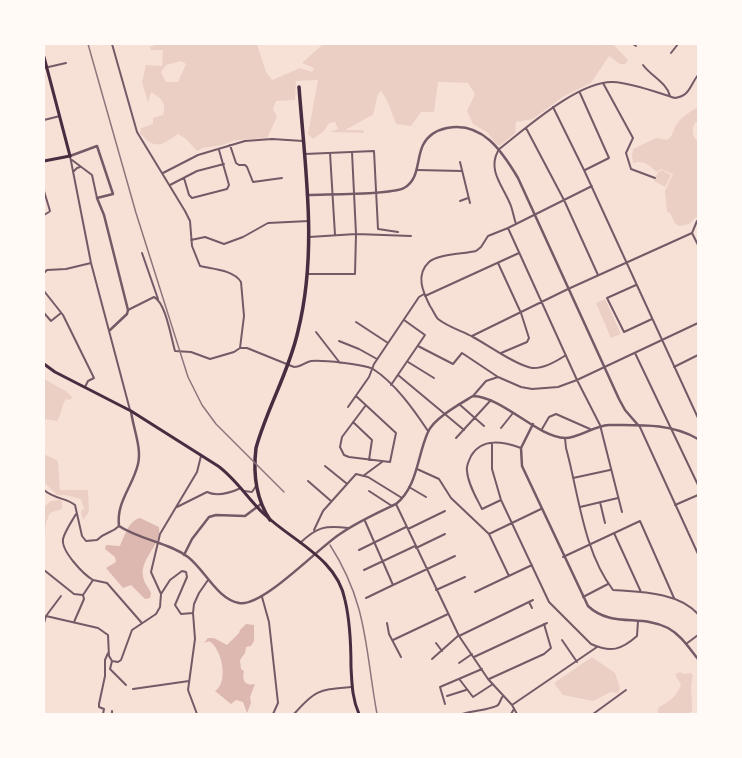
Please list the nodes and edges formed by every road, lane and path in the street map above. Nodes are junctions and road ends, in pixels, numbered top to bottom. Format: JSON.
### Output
{"nodes":[{"id":1,"x":112,"y":44,"type":"edge"},
{"id":2,"x":633,"y":44,"type":"edge"},
{"id":3,"x":678,"y":44,"type":"edge"},
{"id":4,"x":636,"y":46,"type":"dead end"},
{"id":5,"x":671,"y":53,"type":"dead end"},
{"id":6,"x":44,"y":57,"type":"edge"},
{"id":7,"x":66,"y":63,"type":"dead end"},
{"id":8,"x":643,"y":65,"type":"dead end"},
{"id":9,"x":45,"y":68,"type":"edge"},
{"id":10,"x":698,"y":75,"type":"edge"},
{"id":11,"x":603,"y":83,"type":"junction"},
{"id":12,"x":299,"y":87,"type":"dead end"},
{"id":13,"x":580,"y":93,"type":"junction"},
{"id":14,"x":670,"y":96,"type":"junction"},
{"id":15,"x":553,"y":107,"type":"junction"},
{"id":16,"x":60,"y":116,"type":"junction"},
{"id":17,"x":44,"y":120,"type":"edge"},
{"id":18,"x":526,"y":128,"type":"junction"},
{"id":19,"x":303,"y":141,"type":"junction"},
{"id":20,"x":230,"y":145,"type":"junction"},
{"id":21,"x":219,"y":149,"type":"junction"},
{"id":22,"x":498,"y":151,"type":"junction"},
{"id":23,"x":352,"y":152,"type":"junction"},
{"id":24,"x":330,"y":153,"type":"junction"},
{"id":25,"x":304,"y":154,"type":"junction"},
{"id":26,"x":71,"y":158,"type":"junction"},
{"id":27,"x":44,"y":161,"type":"edge"},
{"id":28,"x":460,"y":162,"type":"dead end"},
{"id":29,"x":224,"y":164,"type":"junction"},
{"id":30,"x":82,"y":167,"type":"junction"},
{"id":31,"x":417,"y":170,"type":"junction"},
{"id":32,"x":584,"y":170,"type":"junction"},
{"id":33,"x":74,"y":172,"type":"junction"},
{"id":34,"x":462,"y":172,"type":"junction"},
{"id":35,"x":163,"y":173,"type":"junction"},
{"id":36,"x":184,"y":178,"type":"junction"},
{"id":37,"x":282,"y":178,"type":"dead end"},
{"id":38,"x":655,"y":178,"type":"dead end"},
{"id":39,"x":170,"y":185,"type":"junction"},
{"id":40,"x":592,"y":186,"type":"junction"},
{"id":41,"x":44,"y":191,"type":"edge"},
{"id":42,"x":375,"y":192,"type":"junction"},
{"id":43,"x":355,"y":193,"type":"junction"},
{"id":44,"x":332,"y":194,"type":"junction"},
{"id":45,"x":307,"y":195,"type":"junction"},
{"id":46,"x":97,"y":198,"type":"junction"},
{"id":47,"x":469,"y":198,"type":"junction"},
{"id":48,"x":564,"y":200,"type":"junction"},
{"id":49,"x":460,"y":201,"type":"dead end"},
{"id":50,"x":470,"y":203,"type":"dead end"},
{"id":51,"x":44,"y":215,"type":"edge"},
{"id":52,"x":533,"y":215,"type":"junction"},
{"id":53,"x":309,"y":221,"type":"junction"},
{"id":54,"x":697,"y":221,"type":"dead end"},
{"id":55,"x":516,"y":224,"type":"junction"},
{"id":56,"x":508,"y":228,"type":"junction"},
{"id":57,"x":398,"y":232,"type":"dead end"},
{"id":58,"x":692,"y":233,"type":"junction"},
{"id":59,"x":356,"y":234,"type":"junction"},
{"id":60,"x":335,"y":236,"type":"junction"},
{"id":61,"x":411,"y":236,"type":"dead end"},
{"id":62,"x":309,"y":237,"type":"junction"},
{"id":63,"x":191,"y":240,"type":"junction"},
{"id":64,"x":698,"y":245,"type":"edge"},
{"id":65,"x":142,"y":253,"type":"dead end"},
{"id":66,"x":519,"y":253,"type":"junction"},
{"id":67,"x":91,"y":263,"type":"junction"},
{"id":68,"x":498,"y":263,"type":"junction"},
{"id":69,"x":626,"y":263,"type":"junction"},
{"id":70,"x":44,"y":272,"type":"edge"},
{"id":71,"x":308,"y":274,"type":"junction"},
{"id":72,"x":598,"y":275,"type":"junction"},
{"id":73,"x":636,"y":285,"type":"junction"},
{"id":74,"x":568,"y":289,"type":"junction"},
{"id":75,"x":44,"y":291,"type":"edge"},
{"id":76,"x":425,"y":295,"type":"junction"},
{"id":77,"x":159,"y":300,"type":"junction"},
{"id":78,"x":541,"y":302,"type":"junction"},
{"id":79,"x":128,"y":310,"type":"junction"},
{"id":80,"x":44,"y":313,"type":"edge"},
{"id":81,"x":61,"y":313,"type":"junction"},
{"id":82,"x":521,"y":313,"type":"junction"},
{"id":83,"x":652,"y":319,"type":"junction"},
{"id":84,"x":404,"y":320,"type":"junction"},
{"id":85,"x":356,"y":322,"type":"dead end"},
{"id":86,"x":698,"y":322,"type":"edge"},
{"id":87,"x":110,"y":330,"type":"junction"},
{"id":88,"x":316,"y":332,"type":"dead end"},
{"id":89,"x":472,"y":336,"type":"junction"},
{"id":90,"x":662,"y":340,"type":"junction"},
{"id":91,"x":339,"y":341,"type":"dead end"},
{"id":92,"x":388,"y":344,"type":"junction"},
{"id":93,"x":418,"y":346,"type":"junction"},
{"id":94,"x":240,"y":348,"type":"junction"},
{"id":95,"x":501,"y":353,"type":"junction"},
{"id":96,"x":635,"y":353,"type":"junction"},
{"id":97,"x":566,"y":355,"type":"junction"},
{"id":98,"x":697,"y":356,"type":"edge"},
{"id":99,"x":377,"y":359,"type":"junction"},
{"id":100,"x":698,"y":359,"type":"edge"},
{"id":101,"x":408,"y":362,"type":"junction"},
{"id":102,"x":340,"y":363,"type":"junction"},
{"id":103,"x":44,"y":364,"type":"edge"},
{"id":104,"x":289,"y":364,"type":"junction"},
{"id":105,"x":604,"y":366,"type":"junction"},
{"id":106,"x":674,"y":367,"type":"junction"},
{"id":107,"x":372,"y":369,"type":"junction"},
{"id":108,"x":398,"y":375,"type":"junction"},
{"id":109,"x":498,"y":377,"type":"junction"},
{"id":110,"x":434,"y":378,"type":"dead end"},
{"id":111,"x":577,"y":380,"type":"junction"},
{"id":112,"x":391,"y":385,"type":"junction"},
{"id":113,"x":85,"y":387,"type":"junction"},
{"id":114,"x":356,"y":396,"type":"junction"},
{"id":115,"x":473,"y":396,"type":"junction"},
{"id":116,"x":491,"y":400,"type":"junction"},
{"id":117,"x":459,"y":404,"type":"junction"},
{"id":118,"x":366,"y":405,"type":"junction"},
{"id":119,"x":348,"y":407,"type":"dead end"},
{"id":120,"x":131,"y":411,"type":"junction"},
{"id":121,"x":513,"y":413,"type":"junction"},
{"id":122,"x":445,"y":414,"type":"junction"},
{"id":123,"x":475,"y":418,"type":"junction"},
{"id":124,"x":698,"y":418,"type":"edge"},
{"id":125,"x":353,"y":422,"type":"junction"},
{"id":126,"x":533,"y":424,"type":"junction"},
{"id":127,"x":600,"y":425,"type":"junction"},
{"id":128,"x":639,"y":425,"type":"junction"},
{"id":129,"x":484,"y":426,"type":"dead end"},
{"id":130,"x":501,"y":428,"type":"dead end"},
{"id":131,"x":670,"y":428,"type":"junction"},
{"id":132,"x":542,"y":429,"type":"junction"},
{"id":133,"x":590,"y":429,"type":"junction"},
{"id":134,"x":464,"y":430,"type":"junction"},
{"id":135,"x":428,"y":431,"type":"junction"},
{"id":136,"x":456,"y":438,"type":"dead end"},
{"id":137,"x":565,"y":438,"type":"junction"},
{"id":138,"x":698,"y":439,"type":"edge"},
{"id":139,"x":492,"y":444,"type":"junction"},
{"id":140,"x":521,"y":448,"type":"junction"},
{"id":141,"x":201,"y":456,"type":"junction"},
{"id":142,"x":369,"y":460,"type":"junction"},
{"id":143,"x":383,"y":461,"type":"junction"},
{"id":144,"x":325,"y":466,"type":"dead end"},
{"id":145,"x":418,"y":469,"type":"junction"},
{"id":146,"x":610,"y":470,"type":"junction"},
{"id":147,"x":363,"y":476,"type":"junction"},
{"id":148,"x":573,"y":478,"type":"junction"},
{"id":149,"x":308,"y":482,"type":"dead end"},
{"id":150,"x":256,"y":483,"type":"junction"},
{"id":151,"x":346,"y":483,"type":"junction"},
{"id":152,"x":698,"y":485,"type":"edge"},
{"id":153,"x":409,"y":487,"type":"junction"},
{"id":154,"x":242,"y":489,"type":"junction"},
{"id":155,"x":44,"y":490,"type":"edge"},
{"id":156,"x":369,"y":491,"type":"dead end"},
{"id":157,"x":698,"y":495,"type":"edge"},
{"id":158,"x":426,"y":497,"type":"dead end"},
{"id":159,"x":403,"y":498,"type":"junction"},
{"id":160,"x":618,"y":498,"type":"junction"},
{"id":161,"x":501,"y":500,"type":"junction"},
{"id":162,"x":331,"y":501,"type":"junction"},
{"id":163,"x":600,"y":502,"type":"junction"},
{"id":164,"x":261,"y":504,"type":"junction"},
{"id":165,"x":396,"y":504,"type":"junction"},
{"id":166,"x":675,"y":505,"type":"junction"},
{"id":167,"x":392,"y":506,"type":"junction"},
{"id":168,"x":176,"y":507,"type":"junction"},
{"id":169,"x":580,"y":507,"type":"junction"},
{"id":170,"x":258,"y":508,"type":"junction"},
{"id":171,"x":541,"y":509,"type":"junction"},
{"id":172,"x":445,"y":511,"type":"dead end"},
{"id":173,"x":622,"y":512,"type":"dead end"},
{"id":174,"x":77,"y":513,"type":"junction"},
{"id":175,"x":270,"y":520,"type":"junction"},
{"id":176,"x":365,"y":521,"type":"junction"},
{"id":177,"x":512,"y":523,"type":"junction"},
{"id":178,"x":605,"y":523,"type":"dead end"},
{"id":179,"x":119,"y":526,"type":"junction"},
{"id":180,"x":407,"y":528,"type":"junction"},
{"id":181,"x":349,"y":529,"type":"junction"},
{"id":182,"x":314,"y":530,"type":"junction"},
{"id":183,"x":614,"y":533,"type":"junction"},
{"id":184,"x":445,"y":534,"type":"dead end"},
{"id":185,"x":489,"y":534,"type":"junction"},
{"id":186,"x":375,"y":542,"type":"junction"},
{"id":187,"x":300,"y":543,"type":"junction"},
{"id":188,"x":590,"y":545,"type":"junction"},
{"id":189,"x":416,"y":547,"type":"junction"},
{"id":190,"x":358,"y":550,"type":"dead end"},
{"id":191,"x":183,"y":554,"type":"junction"},
{"id":192,"x":698,"y":554,"type":"edge"},
{"id":193,"x":455,"y":556,"type":"dead end"},
{"id":194,"x":563,"y":557,"type":"junction"},
{"id":195,"x":383,"y":561,"type":"junction"},
{"id":196,"x":532,"y":565,"type":"junction"},
{"id":197,"x":44,"y":570,"type":"edge"},
{"id":198,"x":364,"y":570,"type":"dead end"},
{"id":199,"x":426,"y":570,"type":"junction"},
{"id":200,"x":509,"y":576,"type":"junction"},
{"id":201,"x":465,"y":577,"type":"dead end"},
{"id":202,"x":209,"y":579,"type":"junction"},
{"id":203,"x":93,"y":580,"type":"junction"},
{"id":204,"x":608,"y":584,"type":"junction"},
{"id":205,"x":393,"y":585,"type":"junction"},
{"id":206,"x":436,"y":590,"type":"junction"},
{"id":207,"x":475,"y":592,"type":"dead end"},
{"id":208,"x":641,"y":592,"type":"junction"},
{"id":209,"x":161,"y":594,"type":"junction"},
{"id":210,"x":83,"y":595,"type":"junction"},
{"id":211,"x":61,"y":596,"type":"dead end"},
{"id":212,"x":262,"y":597,"type":"junction"},
{"id":213,"x":583,"y":597,"type":"junction"},
{"id":214,"x":366,"y":598,"type":"dead end"},
{"id":215,"x":674,"y":598,"type":"junction"},
{"id":216,"x":533,"y":600,"type":"dead end"},
{"id":217,"x":530,"y":602,"type":"junction"},
{"id":218,"x":532,"y":608,"type":"dead end"},
{"id":219,"x":193,"y":613,"type":"junction"},
{"id":220,"x":448,"y":614,"type":"junction"},
{"id":221,"x":698,"y":614,"type":"edge"},
{"id":222,"x":46,"y":616,"type":"junction"},
{"id":223,"x":638,"y":621,"type":"junction"},
{"id":224,"x":74,"y":622,"type":"junction"},
{"id":225,"x":141,"y":622,"type":"junction"},
{"id":226,"x":44,"y":623,"type":"edge"},
{"id":227,"x":387,"y":624,"type":"dead end"},
{"id":228,"x":698,"y":635,"type":"edge"},
{"id":229,"x":459,"y":636,"type":"junction"},
{"id":230,"x":393,"y":640,"type":"junction"},
{"id":231,"x":562,"y":640,"type":"dead end"},
{"id":232,"x":436,"y":643,"type":"dead end"},
{"id":233,"x":686,"y":644,"type":"junction"},
{"id":234,"x":597,"y":647,"type":"junction"},
{"id":235,"x":442,"y":651,"type":"junction"},
{"id":236,"x":109,"y":652,"type":"junction"},
{"id":237,"x":472,"y":654,"type":"junction"},
{"id":238,"x":400,"y":657,"type":"dead end"},
{"id":239,"x":474,"y":657,"type":"junction"},
{"id":240,"x":432,"y":659,"type":"dead end"},
{"id":241,"x":698,"y":659,"type":"edge"},
{"id":242,"x":112,"y":661,"type":"junction"},
{"id":243,"x":577,"y":662,"type":"junction"},
{"id":244,"x":459,"y":663,"type":"dead end"},
{"id":245,"x":482,"y":669,"type":"junction"},
{"id":246,"x":488,"y":679,"type":"junction"},
{"id":247,"x":460,"y":680,"type":"junction"},
{"id":248,"x":189,"y":681,"type":"junction"},
{"id":249,"x":493,"y":684,"type":"junction"},
{"id":250,"x":126,"y":685,"type":"dead end"},
{"id":251,"x":351,"y":687,"type":"junction"},
{"id":252,"x":132,"y":689,"type":"dead end"},
{"id":253,"x":466,"y":690,"type":"junction"},
{"id":254,"x":626,"y":690,"type":"dead end"},
{"id":255,"x":447,"y":696,"type":"dead end"},
{"id":256,"x":503,"y":696,"type":"junction"},
{"id":257,"x":445,"y":704,"type":"dead end"},
{"id":258,"x":512,"y":705,"type":"junction"},
{"id":259,"x":514,"y":709,"type":"junction"},
{"id":260,"x":102,"y":714,"type":"edge"},
{"id":261,"x":197,"y":714,"type":"edge"},
{"id":262,"x":273,"y":714,"type":"edge"},
{"id":263,"x":294,"y":714,"type":"edge"},
{"id":264,"x":358,"y":714,"type":"edge"},
{"id":265,"x":462,"y":714,"type":"edge"},
{"id":266,"x":511,"y":714,"type":"edge"},
{"id":267,"x":517,"y":714,"type":"edge"},
{"id":268,"x":593,"y":714,"type":"edge"}],
"edges":[{"from":1,"to":35,"type":"street"},
{"from":2,"to":4,"type":"street"},
{"from":3,"to":5,"type":"street"},
{"from":6,"to":9,"type":"main road"},
{"from":7,"to":9,"type":"street"},
{"from":8,"to":14,"type":"street"},
{"from":9,"to":16,"type":"main road"},
{"from":10,"to":14,"type":"street"},
{"from":11,"to":13,"type":"street"},
{"from":11,"to":14,"type":"street"},
{"from":11,"to":38,"type":"street"},
{"from":12,"to":19,"type":"highway"},
{"from":13,"to":15,"type":"street"},
{"from":13,"to":32,"type":"street"},
{"from":15,"to":18,"type":"street"},
{"from":15,"to":32,"type":"street"},
{"from":16,"to":17,"type":"street"},
{"from":16,"to":26,"type":"main road"},
{"from":18,"to":22,"type":"street"},
{"from":18,"to":48,"type":"street"},
{"from":19,"to":20,"type":"street"},
{"from":19,"to":25,"type":"highway"},
{"from":20,"to":21,"type":"street"},
{"from":20,"to":37,"type":"street"},
{"from":21,"to":29,"type":"street"},
{"from":21,"to":35,"type":"street"},
{"from":22,"to":31,"type":"street"},
{"from":22,"to":52,"type":"street"},
{"from":22,"to":55,"type":"street"},
{"from":23,"to":24,"type":"street"},
{"from":23,"to":42,"type":"street"},
{"from":23,"to":43,"type":"street"},
{"from":24,"to":25,"type":"street"},
{"from":24,"to":44,"type":"street"},
{"from":25,"to":45,"type":"highway"},
{"from":26,"to":27,"type":"main road"},
{"from":26,"to":30,"type":"street"},
{"from":26,"to":33,"type":"street"},
{"from":26,"to":46,"type":"street"},
{"from":28,"to":34,"type":"street"},
{"from":29,"to":36,"type":"street"},
{"from":29,"to":36,"type":"street"},
{"from":30,"to":33,"type":"street"},
{"from":30,"to":46,"type":"street"},
{"from":31,"to":34,"type":"street"},
{"from":31,"to":42,"type":"street"},
{"from":32,"to":40,"type":"street"},
{"from":33,"to":67,"type":"street"},
{"from":34,"to":47,"type":"street"},
{"from":35,"to":39,"type":"street"},
{"from":36,"to":39,"type":"street"},
{"from":39,"to":63,"type":"street"},
{"from":40,"to":48,"type":"street"},
{"from":40,"to":69,"type":"street"},
{"from":41,"to":51,"type":"street"},
{"from":42,"to":43,"type":"street"},
{"from":42,"to":57,"type":"street"},
{"from":43,"to":44,"type":"street"},
{"from":43,"to":59,"type":"street"},
{"from":44,"to":45,"type":"street"},
{"from":44,"to":60,"type":"street"},
{"from":45,"to":53,"type":"highway"},
{"from":46,"to":79,"type":"street"},
{"from":47,"to":49,"type":"street"},
{"from":47,"to":50,"type":"street"},
{"from":48,"to":52,"type":"street"},
{"from":48,"to":72,"type":"street"},
{"from":52,"to":55,"type":"street"},
{"from":52,"to":74,"type":"street"},
{"from":53,"to":62,"type":"highway"},
{"from":53,"to":63,"type":"street"},
{"from":54,"to":58,"type":"street"},
{"from":55,"to":56,"type":"street"},
{"from":56,"to":66,"type":"street"},
{"from":56,"to":76,"type":"street"},
{"from":58,"to":64,"type":"street"},
{"from":58,"to":69,"type":"street"},
{"from":59,"to":60,"type":"street"},
{"from":59,"to":61,"type":"street"},
{"from":59,"to":71,"type":"street"},
{"from":60,"to":62,"type":"street"},
{"from":62,"to":71,"type":"highway"},
{"from":63,"to":94,"type":"street"},
{"from":65,"to":77,"type":"street"},
{"from":66,"to":68,"type":"street"},
{"from":66,"to":78,"type":"street"},
{"from":67,"to":70,"type":"street"},
{"from":67,"to":87,"type":"street"},
{"from":68,"to":76,"type":"street"},
{"from":68,"to":82,"type":"street"},
{"from":69,"to":72,"type":"street"},
{"from":69,"to":73,"type":"street"},
{"from":71,"to":104,"type":"highway"},
{"from":72,"to":74,"type":"street"},
{"from":73,"to":83,"type":"street"},
{"from":73,"to":83,"type":"street"},
{"from":74,"to":78,"type":"street"},
{"from":74,"to":105,"type":"street"},
{"from":75,"to":81,"type":"street"},
{"from":76,"to":84,"type":"street"},
{"from":76,"to":89,"type":"street"},
{"from":77,"to":79,"type":"street"},
{"from":77,"to":94,"type":"street"},
{"from":78,"to":82,"type":"street"},
{"from":78,"to":97,"type":"street"},
{"from":79,"to":87,"type":"street"},
{"from":80,"to":81,"type":"street"},
{"from":81,"to":113,"type":"street"},
{"from":82,"to":89,"type":"street"},
{"from":82,"to":95,"type":"street"},
{"from":83,"to":90,"type":"street"},
{"from":84,"to":92,"type":"street"},
{"from":84,"to":93,"type":"street"},
{"from":85,"to":92,"type":"street"},
{"from":86,"to":90,"type":"street"},
{"from":87,"to":120,"type":"street"},
{"from":88,"to":102,"type":"street"},
{"from":89,"to":95,"type":"street"},
{"from":90,"to":96,"type":"street"},
{"from":90,"to":106,"type":"street"},
{"from":91,"to":99,"type":"street"},
{"from":92,"to":99,"type":"street"},
{"from":93,"to":101,"type":"street"},
{"from":93,"to":109,"type":"street"},
{"from":94,"to":104,"type":"street"},
{"from":95,"to":97,"type":"street"},
{"from":96,"to":105,"type":"street"},
{"from":96,"to":131,"type":"street"},
{"from":97,"to":111,"type":"street"},
{"from":98,"to":100,"type":"street"},
{"from":98,"to":106,"type":"street"},
{"from":99,"to":107,"type":"street"},
{"from":101,"to":108,"type":"street"},
{"from":101,"to":110,"type":"street"},
{"from":102,"to":104,"type":"street"},
{"from":102,"to":107,"type":"street"},
{"from":103,"to":113,"type":"main road"},
{"from":104,"to":150,"type":"highway"},
{"from":105,"to":111,"type":"street"},
{"from":105,"to":128,"type":"street"},
{"from":106,"to":124,"type":"street"},
{"from":107,"to":112,"type":"street"},
{"from":107,"to":114,"type":"street"},
{"from":108,"to":112,"type":"street"},
{"from":108,"to":122,"type":"street"},
{"from":109,"to":111,"type":"street"},
{"from":109,"to":115,"type":"street"},
{"from":111,"to":127,"type":"street"},
{"from":112,"to":135,"type":"street"},
{"from":113,"to":120,"type":"main road"},
{"from":114,"to":118,"type":"street"},
{"from":114,"to":119,"type":"street"},
{"from":115,"to":116,"type":"street"},
{"from":115,"to":117,"type":"street"},
{"from":116,"to":121,"type":"street"},
{"from":116,"to":123,"type":"street"},
{"from":117,"to":122,"type":"street"},
{"from":117,"to":123,"type":"street"},
{"from":118,"to":125,"type":"street"},
{"from":118,"to":143,"type":"street"},
{"from":120,"to":141,"type":"main road"},
{"from":120,"to":179,"type":"street"},
{"from":121,"to":126,"type":"street"},
{"from":121,"to":130,"type":"street"},
{"from":122,"to":134,"type":"street"},
{"from":122,"to":135,"type":"street"},
{"from":123,"to":129,"type":"street"},
{"from":123,"to":134,"type":"street"},
{"from":125,"to":142,"type":"street"},
{"from":125,"to":142,"type":"street"},
{"from":126,"to":132,"type":"street"},
{"from":126,"to":140,"type":"street"},
{"from":127,"to":128,"type":"street"},
{"from":127,"to":133,"type":"street"},
{"from":127,"to":146,"type":"street"},
{"from":128,"to":131,"type":"street"},
{"from":128,"to":166,"type":"street"},
{"from":131,"to":138,"type":"street"},
{"from":131,"to":152,"type":"street"},
{"from":132,"to":133,"type":"street"},
{"from":132,"to":137,"type":"street"},
{"from":133,"to":137,"type":"street"},
{"from":134,"to":136,"type":"street"},
{"from":135,"to":145,"type":"street"},
{"from":137,"to":148,"type":"street"},
{"from":139,"to":140,"type":"street"},
{"from":139,"to":161,"type":"street"},
{"from":139,"to":161,"type":"street"},
{"from":140,"to":171,"type":"street"},
{"from":141,"to":154,"type":"main road"},
{"from":141,"to":168,"type":"street"},
{"from":142,"to":143,"type":"street"},
{"from":143,"to":147,"type":"street"},
{"from":144,"to":151,"type":"street"},
{"from":145,"to":153,"type":"street"},
{"from":145,"to":185,"type":"street"},
{"from":146,"to":148,"type":"street"},
{"from":146,"to":160,"type":"street"},
{"from":147,"to":151,"type":"street"},
{"from":147,"to":159,"type":"street"},
{"from":148,"to":169,"type":"street"},
{"from":149,"to":162,"type":"street"},
{"from":150,"to":154,"type":"street"},
{"from":150,"to":164,"type":"highway"},
{"from":151,"to":162,"type":"street"},
{"from":153,"to":158,"type":"street"},
{"from":153,"to":159,"type":"street"},
{"from":154,"to":168,"type":"street"},
{"from":154,"to":170,"type":"main road"},
{"from":155,"to":174,"type":"street"},
{"from":156,"to":167,"type":"street"},
{"from":157,"to":166,"type":"street"},
{"from":159,"to":165,"type":"street"},
{"from":160,"to":163,"type":"street"},
{"from":160,"to":173,"type":"street"},
{"from":161,"to":177,"type":"street"},
{"from":162,"to":182,"type":"street"},
{"from":163,"to":169,"type":"street"},
{"from":163,"to":178,"type":"street"},
{"from":164,"to":170,"type":"street"},
{"from":164,"to":175,"type":"highway"},
{"from":165,"to":167,"type":"street"},
{"from":165,"to":180,"type":"street"},
{"from":166,"to":192,"type":"street"},
{"from":167,"to":176,"type":"street"},
{"from":168,"to":209,"type":"street"},
{"from":169,"to":188,"type":"street"},
{"from":170,"to":175,"type":"main road"},
{"from":170,"to":191,"type":"street"},
{"from":171,"to":177,"type":"street"},
{"from":171,"to":194,"type":"street"},
{"from":172,"to":180,"type":"street"},
{"from":174,"to":179,"type":"street"},
{"from":174,"to":203,"type":"street"},
{"from":175,"to":187,"type":"main road"},
{"from":176,"to":181,"type":"street"},
{"from":176,"to":186,"type":"street"},
{"from":177,"to":185,"type":"street"},
{"from":177,"to":196,"type":"street"},
{"from":179,"to":191,"type":"street"},
{"from":180,"to":186,"type":"street"},
{"from":180,"to":189,"type":"street"},
{"from":181,"to":182,"type":"street"},
{"from":181,"to":212,"type":"street"},
{"from":182,"to":187,"type":"street"},
{"from":183,"to":188,"type":"street"},
{"from":183,"to":208,"type":"street"},
{"from":183,"to":215,"type":"street"},
{"from":184,"to":189,"type":"street"},
{"from":185,"to":200,"type":"street"},
{"from":186,"to":190,"type":"street"},
{"from":186,"to":195,"type":"street"},
{"from":187,"to":251,"type":"main road"},
{"from":188,"to":194,"type":"street"},
{"from":188,"to":204,"type":"street"},
{"from":189,"to":195,"type":"street"},
{"from":189,"to":199,"type":"street"},
{"from":191,"to":202,"type":"street"},
{"from":193,"to":199,"type":"street"},
{"from":194,"to":213,"type":"street"},
{"from":195,"to":198,"type":"street"},
{"from":195,"to":205,"type":"street"},
{"from":196,"to":200,"type":"street"},
{"from":196,"to":234,"type":"street"},
{"from":197,"to":210,"type":"street"},
{"from":199,"to":205,"type":"street"},
{"from":199,"to":206,"type":"street"},
{"from":200,"to":207,"type":"street"},
{"from":201,"to":206,"type":"street"},
{"from":202,"to":212,"type":"street"},
{"from":202,"to":219,"type":"street"},
{"from":203,"to":210,"type":"street"},
{"from":203,"to":225,"type":"street"},
{"from":204,"to":208,"type":"street"},
{"from":204,"to":213,"type":"street"},
{"from":205,"to":214,"type":"street"},
{"from":206,"to":220,"type":"street"},
{"from":208,"to":215,"type":"street"},
{"from":209,"to":219,"type":"street"},
{"from":209,"to":225,"type":"street"},
{"from":210,"to":224,"type":"street"},
{"from":211,"to":222,"type":"street"},
{"from":212,"to":262,"type":"street"},
{"from":213,"to":223,"type":"street"},
{"from":215,"to":221,"type":"street"},
{"from":216,"to":217,"type":"street"},
{"from":217,"to":218,"type":"street"},
{"from":217,"to":229,"type":"street"},
{"from":219,"to":248,"type":"street"},
{"from":220,"to":229,"type":"street"},
{"from":220,"to":230,"type":"street"},
{"from":222,"to":224,"type":"street"},
{"from":222,"to":226,"type":"street"},
{"from":223,"to":233,"type":"street"},
{"from":223,"to":234,"type":"street"},
{"from":224,"to":236,"type":"street"},
{"from":225,"to":242,"type":"street"},
{"from":227,"to":230,"type":"street"},
{"from":228,"to":233,"type":"street"},
{"from":229,"to":235,"type":"street"},
{"from":229,"to":237,"type":"street"},
{"from":230,"to":238,"type":"street"},
{"from":231,"to":243,"type":"street"},
{"from":232,"to":235,"type":"street"},
{"from":233,"to":241,"type":"street"},
{"from":234,"to":243,"type":"street"},
{"from":235,"to":240,"type":"street"},
{"from":236,"to":242,"type":"street"},
{"from":236,"to":260,"type":"street"},
{"from":237,"to":239,"type":"street"},
{"from":237,"to":244,"type":"street"},
{"from":239,"to":245,"type":"street"},
{"from":239,"to":246,"type":"street"},
{"from":242,"to":250,"type":"street"},
{"from":243,"to":258,"type":"street"},
{"from":245,"to":246,"type":"street"},
{"from":245,"to":247,"type":"street"},
{"from":246,"to":249,"type":"street"},
{"from":247,"to":253,"type":"street"},
{"from":247,"to":257,"type":"street"},
{"from":248,"to":252,"type":"street"},
{"from":248,"to":261,"type":"street"},
{"from":249,"to":253,"type":"street"},
{"from":249,"to":256,"type":"street"},
{"from":251,"to":263,"type":"street"},
{"from":251,"to":264,"type":"main road"},
{"from":253,"to":255,"type":"street"},
{"from":254,"to":268,"type":"street"},
{"from":256,"to":258,"type":"street"},
{"from":256,"to":265,"type":"street"},
{"from":258,"to":259,"type":"street"},
{"from":259,"to":266,"type":"street"},
{"from":259,"to":267,"type":"street"}]}
